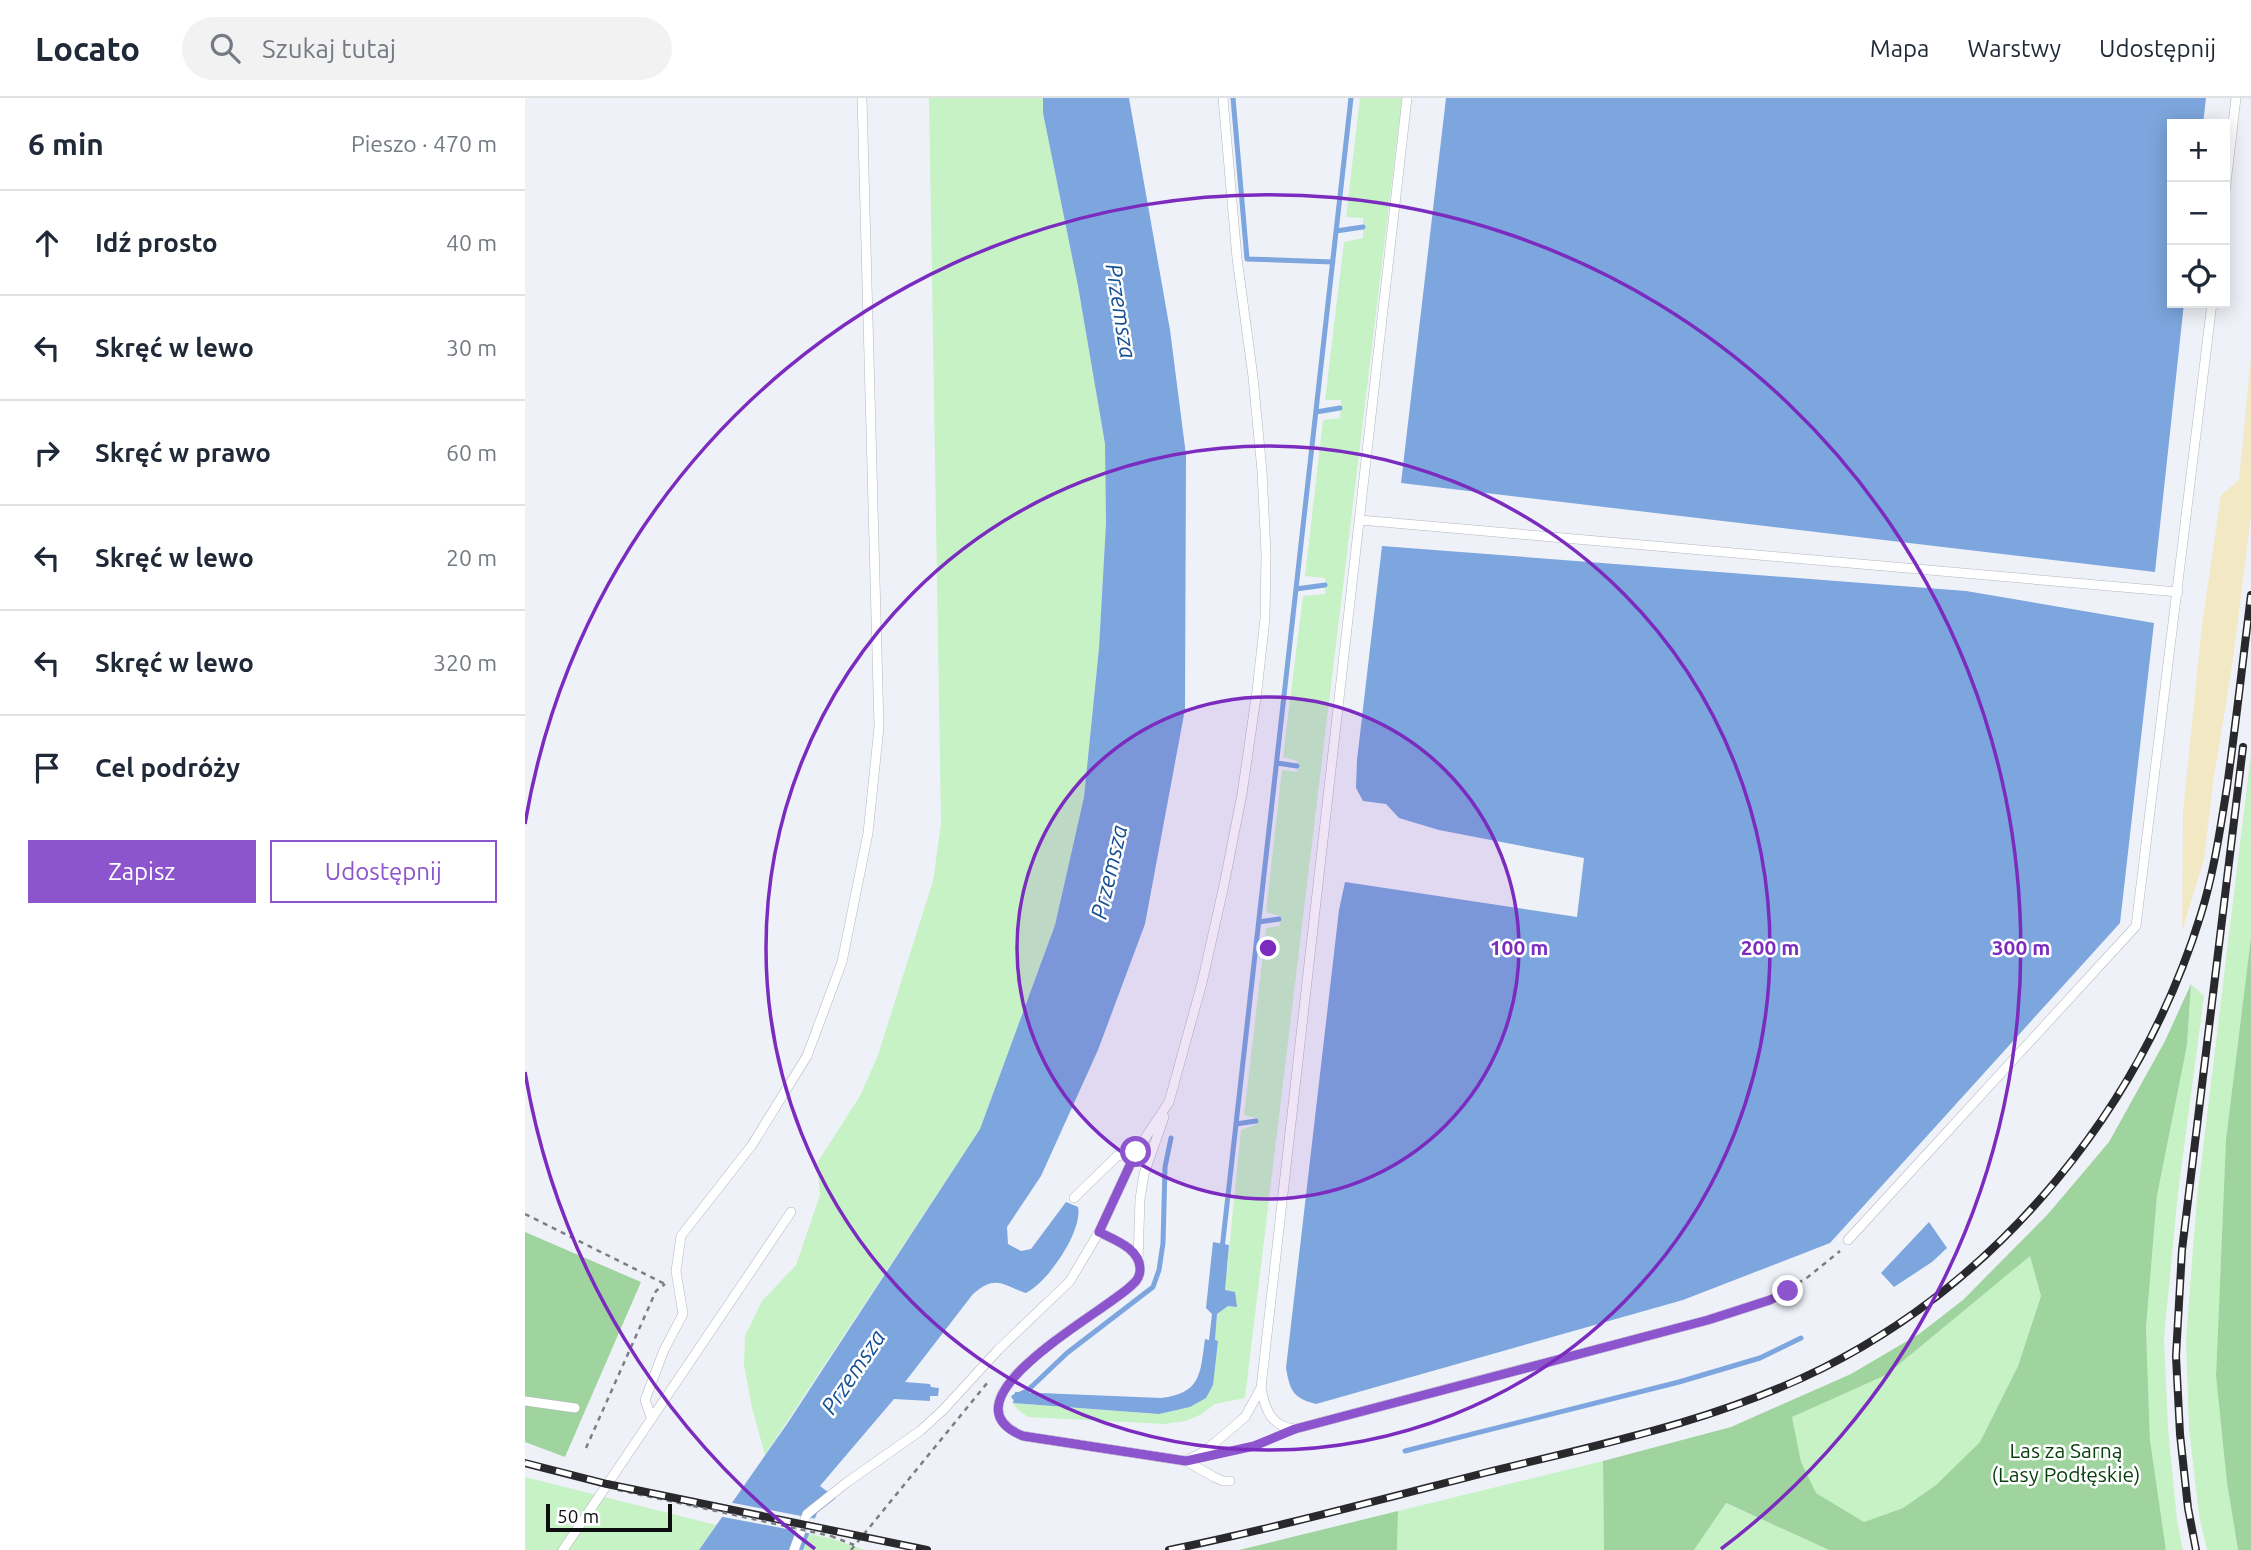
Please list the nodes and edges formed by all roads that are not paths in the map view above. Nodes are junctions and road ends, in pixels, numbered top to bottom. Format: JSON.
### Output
{"nodes":[{"id":1,"x":862,"y":98,"type":"edge"},
{"id":2,"x":1223,"y":98,"type":"edge"},
{"id":3,"x":1407,"y":98,"type":"edge"},
{"id":4,"x":2236,"y":98,"type":"edge"},
{"id":5,"x":2226,"y":182,"type":"edge"},
{"id":6,"x":2211,"y":308,"type":"edge"},
{"id":7,"x":1360,"y":520,"type":"junction"},
{"id":8,"x":2178,"y":592,"type":"junction"},
{"id":9,"x":1168,"y":1102,"type":"junction"},
{"id":10,"x":1136,"y":1152,"type":"junction"},
{"id":11,"x":1074,"y":1198,"type":"dead end"},
{"id":12,"x":791,"y":1212,"type":"dead end"},
{"id":13,"x":1099,"y":1232,"type":"junction"},
{"id":14,"x":1848,"y":1240,"type":"dead end"},
{"id":15,"x":1138,"y":1260,"type":"junction"},
{"id":16,"x":1770,"y":1300,"type":"road end"},
{"id":17,"x":1261,"y":1388,"type":"junction"},
{"id":18,"x":525,"y":1401,"type":"edge"},
{"id":19,"x":575,"y":1408,"type":"dead end"},
{"id":20,"x":652,"y":1417,"type":"junction"},
{"id":21,"x":1186,"y":1461,"type":"junction"},
{"id":22,"x":1230,"y":1481,"type":"dead end"},
{"id":23,"x":563,"y":1550,"type":"edge"},
{"id":24,"x":794,"y":1550,"type":"edge"}],
"edges":[{"from":1,"to":20,"type":"lane"},
{"from":2,"to":9,"type":"lane"},
{"from":3,"to":7,"type":"lane"},
{"from":4,"to":5,"type":"lane"},
{"from":6,"to":8,"type":"lane"},
{"from":7,"to":8,"type":"lane"},
{"from":7,"to":17,"type":"lane"},
{"from":8,"to":14,"type":"lane"},
{"from":9,"to":10,"type":"lane"},
{"from":9,"to":15,"type":"lane"},
{"from":10,"to":11,"type":"lane"},
{"from":10,"to":13,"type":"lane"},
{"from":12,"to":20,"type":"lane"},
{"from":13,"to":15,"type":"lane"},
{"from":13,"to":24,"type":"lane"},
{"from":15,"to":21,"type":"lane"},
{"from":16,"to":17,"type":"lane"},
{"from":17,"to":21,"type":"lane"},
{"from":18,"to":19,"type":"lane"},
{"from":20,"to":23,"type":"lane"},
{"from":21,"to":22,"type":"lane"}]}
